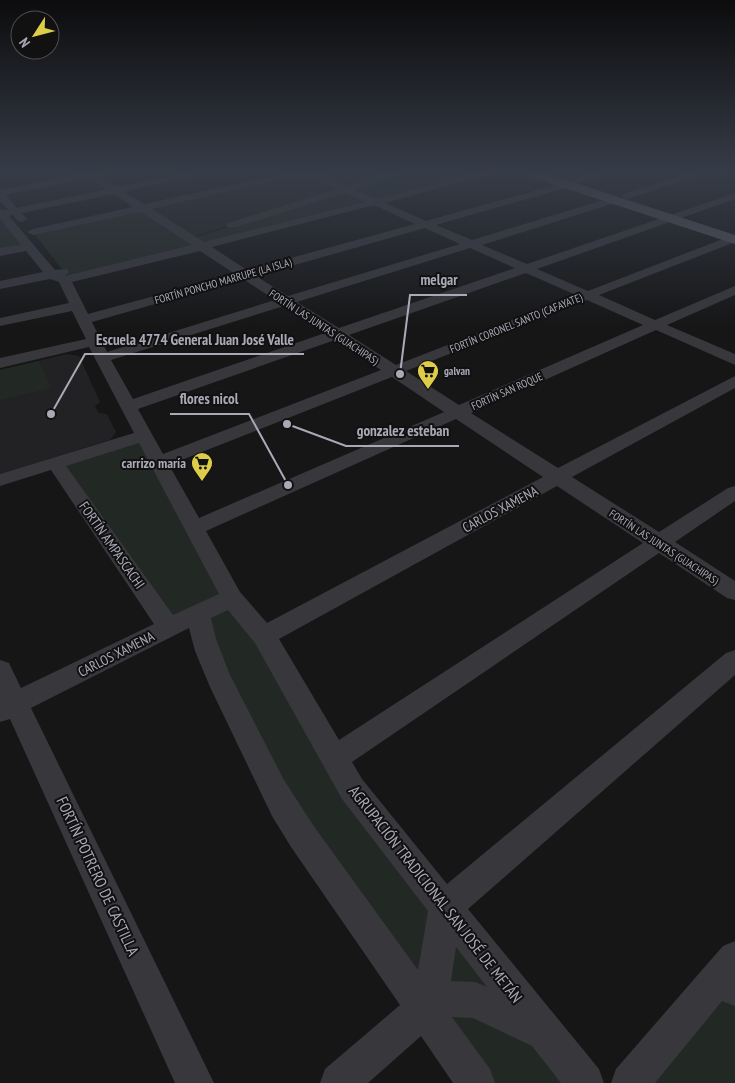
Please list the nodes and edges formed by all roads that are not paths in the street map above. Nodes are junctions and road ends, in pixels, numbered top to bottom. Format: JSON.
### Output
{"nodes":[{"id":1,"x":11,"y":225,"type":"edge"},
{"id":2,"x":26,"y":225,"type":"edge"},
{"id":3,"x":77,"y":225,"type":"edge"},
{"id":4,"x":167,"y":225,"type":"edge"},
{"id":5,"x":233,"y":225,"type":"edge"},
{"id":6,"x":288,"y":225,"type":"edge"},
{"id":7,"x":422,"y":225,"type":"edge"},
{"id":8,"x":425,"y":225,"type":"edge"},
{"id":9,"x":533,"y":225,"type":"edge"},
{"id":10,"x":651,"y":225,"type":"edge"},
{"id":11,"x":700,"y":225,"type":"edge"},
{"id":12,"x":734,"y":237,"type":"edge"},
{"id":13,"x":189,"y":238,"type":"junction"},
{"id":14,"x":470,"y":244,"type":"junction"},
{"id":15,"x":202,"y":246,"type":"junction"},
{"id":16,"x":30,"y":247,"type":"junction"},
{"id":17,"x":0,"y":252,"type":"edge"},
{"id":18,"x":58,"y":260,"type":"dead end"},
{"id":19,"x":525,"y":268,"type":"junction"},
{"id":20,"x":61,"y":275,"type":"junction"},
{"id":21,"x":244,"y":275,"type":"junction"},
{"id":22,"x":0,"y":284,"type":"edge"},
{"id":23,"x":735,"y":290,"type":"edge"},
{"id":24,"x":586,"y":296,"type":"junction"},
{"id":25,"x":285,"y":301,"type":"junction"},
{"id":26,"x":79,"y":313,"type":"junction"},
{"id":27,"x":0,"y":322,"type":"edge"},
{"id":28,"x":653,"y":325,"type":"junction"},
{"id":29,"x":334,"y":334,"type":"junction"},
{"id":30,"x":94,"y":342,"type":"junction"},
{"id":31,"x":102,"y":358,"type":"junction"},
{"id":32,"x":735,"y":360,"type":"edge"},
{"id":33,"x":0,"y":363,"type":"edge"},
{"id":34,"x":393,"y":372,"type":"junction"},
{"id":35,"x":735,"y":380,"type":"edge"},
{"id":36,"x":129,"y":406,"type":"junction"},
{"id":37,"x":458,"y":413,"type":"junction"},
{"id":38,"x":145,"y":435,"type":"junction"},
{"id":39,"x":160,"y":462,"type":"junction"},
{"id":40,"x":55,"y":463,"type":"junction"},
{"id":41,"x":557,"y":478,"type":"junction"},
{"id":42,"x":0,"y":480,"type":"edge"},
{"id":43,"x":735,"y":492,"type":"edge"},
{"id":44,"x":195,"y":528,"type":"junction"},
{"id":45,"x":658,"y":543,"type":"junction"},
{"id":46,"x":735,"y":592,"type":"edge"},
{"id":47,"x":232,"y":598,"type":"junction"},
{"id":48,"x":198,"y":613,"type":"junction"},
{"id":49,"x":169,"y":627,"type":"junction"},
{"id":50,"x":264,"y":636,"type":"junction"},
{"id":51,"x":735,"y":660,"type":"edge"},
{"id":52,"x":0,"y":670,"type":"edge"},
{"id":53,"x":8,"y":707,"type":"edge"},
{"id":54,"x":335,"y":758,"type":"junction"},
{"id":55,"x":444,"y":906,"type":"junction"},
{"id":56,"x":730,"y":974,"type":"edge"},
{"id":57,"x":423,"y":1009,"type":"junction"},
{"id":58,"x":542,"y":1032,"type":"junction"},
{"id":59,"x":195,"y":1083,"type":"edge"},
{"id":60,"x":340,"y":1083,"type":"edge"},
{"id":61,"x":476,"y":1083,"type":"edge"},
{"id":62,"x":585,"y":1083,"type":"edge"},
{"id":63,"x":630,"y":1083,"type":"edge"}],
"edges":[{"from":1,"to":16,"type":"street","name":"AGRUPACIÓN TRADICIONAL SAN JOSÉ DE METÁN"},
{"from":2,"to":3,"type":"street"},
{"from":4,"to":13,"type":"street","name":"FORTÍN LAS JUNTAS (GUACHIPAS)"},
{"from":5,"to":13,"type":"street"},
{"from":6,"to":15,"type":"street"},
{"from":7,"to":21,"type":"street","name":"FORTÍN PONCHO MARRUPE (LA ISLA)"},
{"from":8,"to":14,"type":"street"},
{"from":9,"to":14,"type":"street"},
{"from":10,"to":19,"type":"street"},
{"from":11,"to":12,"type":"main road"},
{"from":12,"to":24,"type":"street","name":"FORTÍN CORONEL SANTO (CAFAYATE)"},
{"from":13,"to":15,"type":"street","name":"FORTÍN LAS JUNTAS (GUACHIPAS)"},
{"from":14,"to":19,"type":"street"},
{"from":14,"to":25,"type":"street"},
{"from":15,"to":20,"type":"street"},
{"from":15,"to":21,"type":"street","name":"FORTÍN LAS JUNTAS (GUACHIPAS)"},
{"from":16,"to":17,"type":"street"},
{"from":16,"to":20,"type":"street","name":"AGRUPACIÓN TRADICIONAL SAN JOSÉ DE METÁN"},
{"from":18,"to":20,"type":"street","name":"AGRUPACIÓN TRADICIONAL SAN JOSÉ DE METÁN"},
{"from":19,"to":24,"type":"street"},
{"from":19,"to":29,"type":"street"},
{"from":20,"to":22,"type":"street"},
{"from":20,"to":26,"type":"street","name":"AGRUPACIÓN TRADICIONAL SAN JOSÉ DE METÁN"},
{"from":21,"to":25,"type":"street","name":"FORTÍN LAS JUNTAS (GUACHIPAS)"},
{"from":21,"to":26,"type":"street","name":"FORTÍN PONCHO MARRUPE (LA ISLA)"},
{"from":23,"to":28,"type":"street","name":"FORTÍN SAN ROQUE"},
{"from":24,"to":28,"type":"street"},
{"from":24,"to":34,"type":"street","name":"FORTÍN CORONEL SANTO (CAFAYATE)"},
{"from":25,"to":29,"type":"street","name":"FORTÍN LAS JUNTAS (GUACHIPAS)"},
{"from":25,"to":31,"type":"street"},
{"from":26,"to":27,"type":"street","name":"FORTÍN PONCHO MARRUPE (LA ISLA)"},
{"from":26,"to":30,"type":"street","name":"AGRUPACIÓN TRADICIONAL SAN JOSÉ DE METÁN"},
{"from":28,"to":32,"type":"street"},
{"from":28,"to":37,"type":"street","name":"FORTÍN SAN ROQUE"},
{"from":29,"to":34,"type":"street","name":"FORTÍN LAS JUNTAS (GUACHIPAS)"},
{"from":29,"to":36,"type":"street"},
{"from":30,"to":31,"type":"street","name":"AGRUPACIÓN TRADICIONAL SAN JOSÉ DE METÁN"},
{"from":30,"to":33,"type":"street"},
{"from":31,"to":36,"type":"street","name":"AGRUPACIÓN TRADICIONAL SAN JOSÉ DE METÁN"},
{"from":34,"to":37,"type":"street","name":"FORTÍN LAS JUNTAS (GUACHIPAS)"},
{"from":34,"to":39,"type":"street","name":"FORTÍN CORONEL SANTO (CAFAYATE)"},
{"from":35,"to":41,"type":"street","name":"CARLOS XAMENA"},
{"from":36,"to":38,"type":"street","name":"AGRUPACIÓN TRADICIONAL SAN JOSÉ DE METÁN"},
{"from":37,"to":41,"type":"street","name":"FORTÍN LAS JUNTAS (GUACHIPAS)"},
{"from":37,"to":44,"type":"street","name":"FORTÍN SAN ROQUE"},
{"from":38,"to":39,"type":"street","name":"AGRUPACIÓN TRADICIONAL SAN JOSÉ DE METÁN"},
{"from":38,"to":40,"type":"street"},
{"from":39,"to":44,"type":"street","name":"AGRUPACIÓN TRADICIONAL SAN JOSÉ DE METÁN"},
{"from":40,"to":42,"type":"street"},
{"from":40,"to":49,"type":"street","name":"FORTÍN AMPASCACHI"},
{"from":41,"to":45,"type":"street","name":"FORTÍN LAS JUNTAS (GUACHIPAS)"},
{"from":41,"to":50,"type":"street","name":"CARLOS XAMENA"},
{"from":43,"to":45,"type":"street"},
{"from":44,"to":47,"type":"street","name":"AGRUPACIÓN TRADICIONAL SAN JOSÉ DE METÁN"},
{"from":45,"to":46,"type":"street","name":"FORTÍN LAS JUNTAS (GUACHIPAS)"},
{"from":45,"to":54,"type":"street"},
{"from":47,"to":48,"type":"street","name":"CARLOS XAMENA"},
{"from":47,"to":50,"type":"street","name":"AGRUPACIÓN TRADICIONAL SAN JOSÉ DE METÁN"},
{"from":48,"to":49,"type":"street","name":"CARLOS XAMENA"},
{"from":48,"to":57,"type":"street"},
{"from":49,"to":53,"type":"street","name":"CARLOS XAMENA"},
{"from":50,"to":54,"type":"street","name":"AGRUPACIÓN TRADICIONAL SAN JOSÉ DE METÁN"},
{"from":51,"to":55,"type":"street"},
{"from":52,"to":53,"type":"street","name":"FORTÍN POTRERO DE CASTILLA"},
{"from":53,"to":59,"type":"street","name":"FORTÍN POTRERO DE CASTILLA"},
{"from":54,"to":55,"type":"street","name":"AGRUPACIÓN TRADICIONAL SAN JOSÉ DE METÁN"},
{"from":55,"to":57,"type":"street"},
{"from":55,"to":58,"type":"street","name":"AGRUPACIÓN TRADICIONAL SAN JOSÉ DE METÁN"},
{"from":56,"to":63,"type":"street"},
{"from":57,"to":58,"type":"street"},
{"from":57,"to":60,"type":"street"},
{"from":57,"to":61,"type":"street"},
{"from":58,"to":62,"type":"street","name":"AGRUPACIÓN TRADICIONAL SAN JOSÉ DE METÁN"}]}
